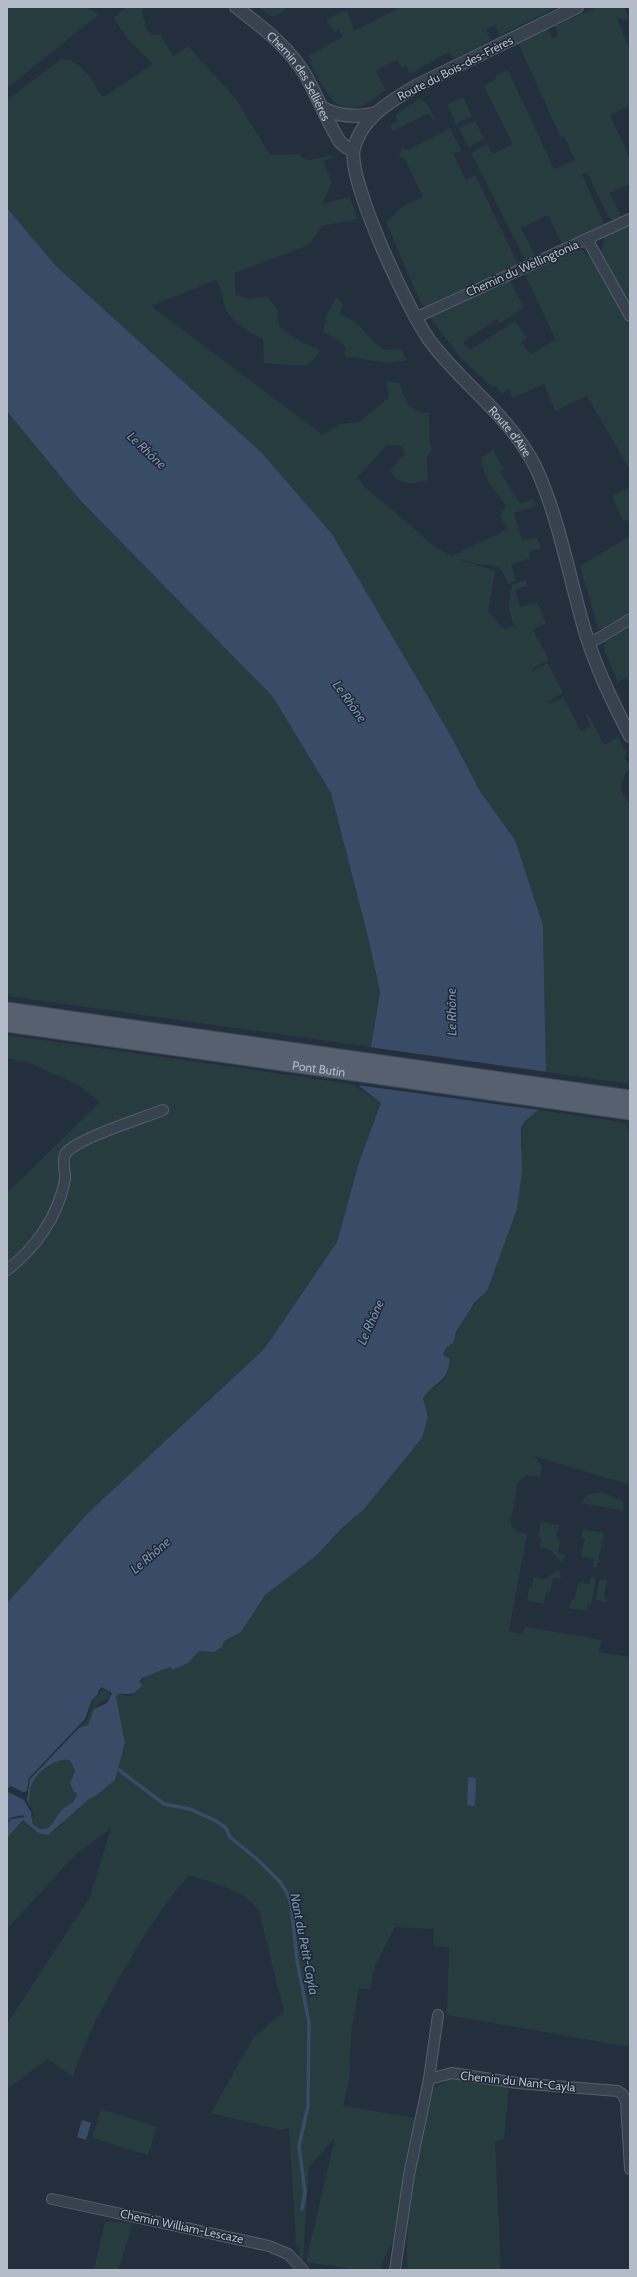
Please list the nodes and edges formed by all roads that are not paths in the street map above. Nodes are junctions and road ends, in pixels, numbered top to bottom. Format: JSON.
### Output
{"nodes":[{"id":1,"x":236,"y":7,"type":"edge"},
{"id":2,"x":577,"y":7,"type":"edge"},
{"id":3,"x":322,"y":108,"type":"junction"},
{"id":4,"x":377,"y":112,"type":"junction"},
{"id":5,"x":353,"y":150,"type":"junction"},
{"id":6,"x":630,"y":220,"type":"edge"},
{"id":7,"x":587,"y":239,"type":"junction"},
{"id":8,"x":630,"y":316,"type":"edge"},
{"id":9,"x":415,"y":318,"type":"junction"},
{"id":10,"x":630,"y":619,"type":"edge"},
{"id":11,"x":589,"y":642,"type":"junction"},
{"id":12,"x":630,"y":736,"type":"edge"},
{"id":13,"x":7,"y":1010,"type":"edge"},
{"id":14,"x":7,"y":1024,"type":"edge"},
{"id":15,"x":630,"y":1098,"type":"edge"},
{"id":16,"x":163,"y":1110,"type":"dead end"},
{"id":17,"x":630,"y":1112,"type":"edge"},
{"id":18,"x":7,"y":1270,"type":"edge"},
{"id":19,"x":438,"y":2015,"type":"dead end"},
{"id":20,"x":428,"y":2080,"type":"junction"},
{"id":21,"x":630,"y":2169,"type":"edge"},
{"id":22,"x":52,"y":2199,"type":"dead end"},
{"id":23,"x":305,"y":2270,"type":"edge"},
{"id":24,"x":395,"y":2270,"type":"edge"}],
"edges":[{"from":1,"to":3,"type":"street","name":"Chemin des Sellières"},
{"from":2,"to":4,"type":"street","name":"Route du Bois-des-Frères"},
{"from":3,"to":4,"type":"street"},
{"from":3,"to":5,"type":"street","name":"Chemin des Sellières"},
{"from":4,"to":5,"type":"street","name":"Route du Bois-des-Frères"},
{"from":5,"to":9,"type":"street","name":"Route d'Aïre"},
{"from":6,"to":7,"type":"street","name":"Chemin du Wellingtonia"},
{"from":7,"to":8,"type":"street"},
{"from":7,"to":9,"type":"street","name":"Chemin du Wellingtonia"},
{"from":9,"to":11,"type":"street","name":"Route d'Aïre"},
{"from":10,"to":11,"type":"street"},
{"from":11,"to":12,"type":"street","name":"Route d'Aïre"},
{"from":13,"to":15,"type":"main road","name":"Pont Butin"},
{"from":14,"to":17,"type":"main road","name":"Pont Butin"},
{"from":16,"to":18,"type":"street"},
{"from":19,"to":20,"type":"street"},
{"from":20,"to":21,"type":"street","name":"Chemin du Nant-Cayla"},
{"from":20,"to":24,"type":"street"},
{"from":22,"to":23,"type":"street","name":"Chemin William-Lescaze"}]}
